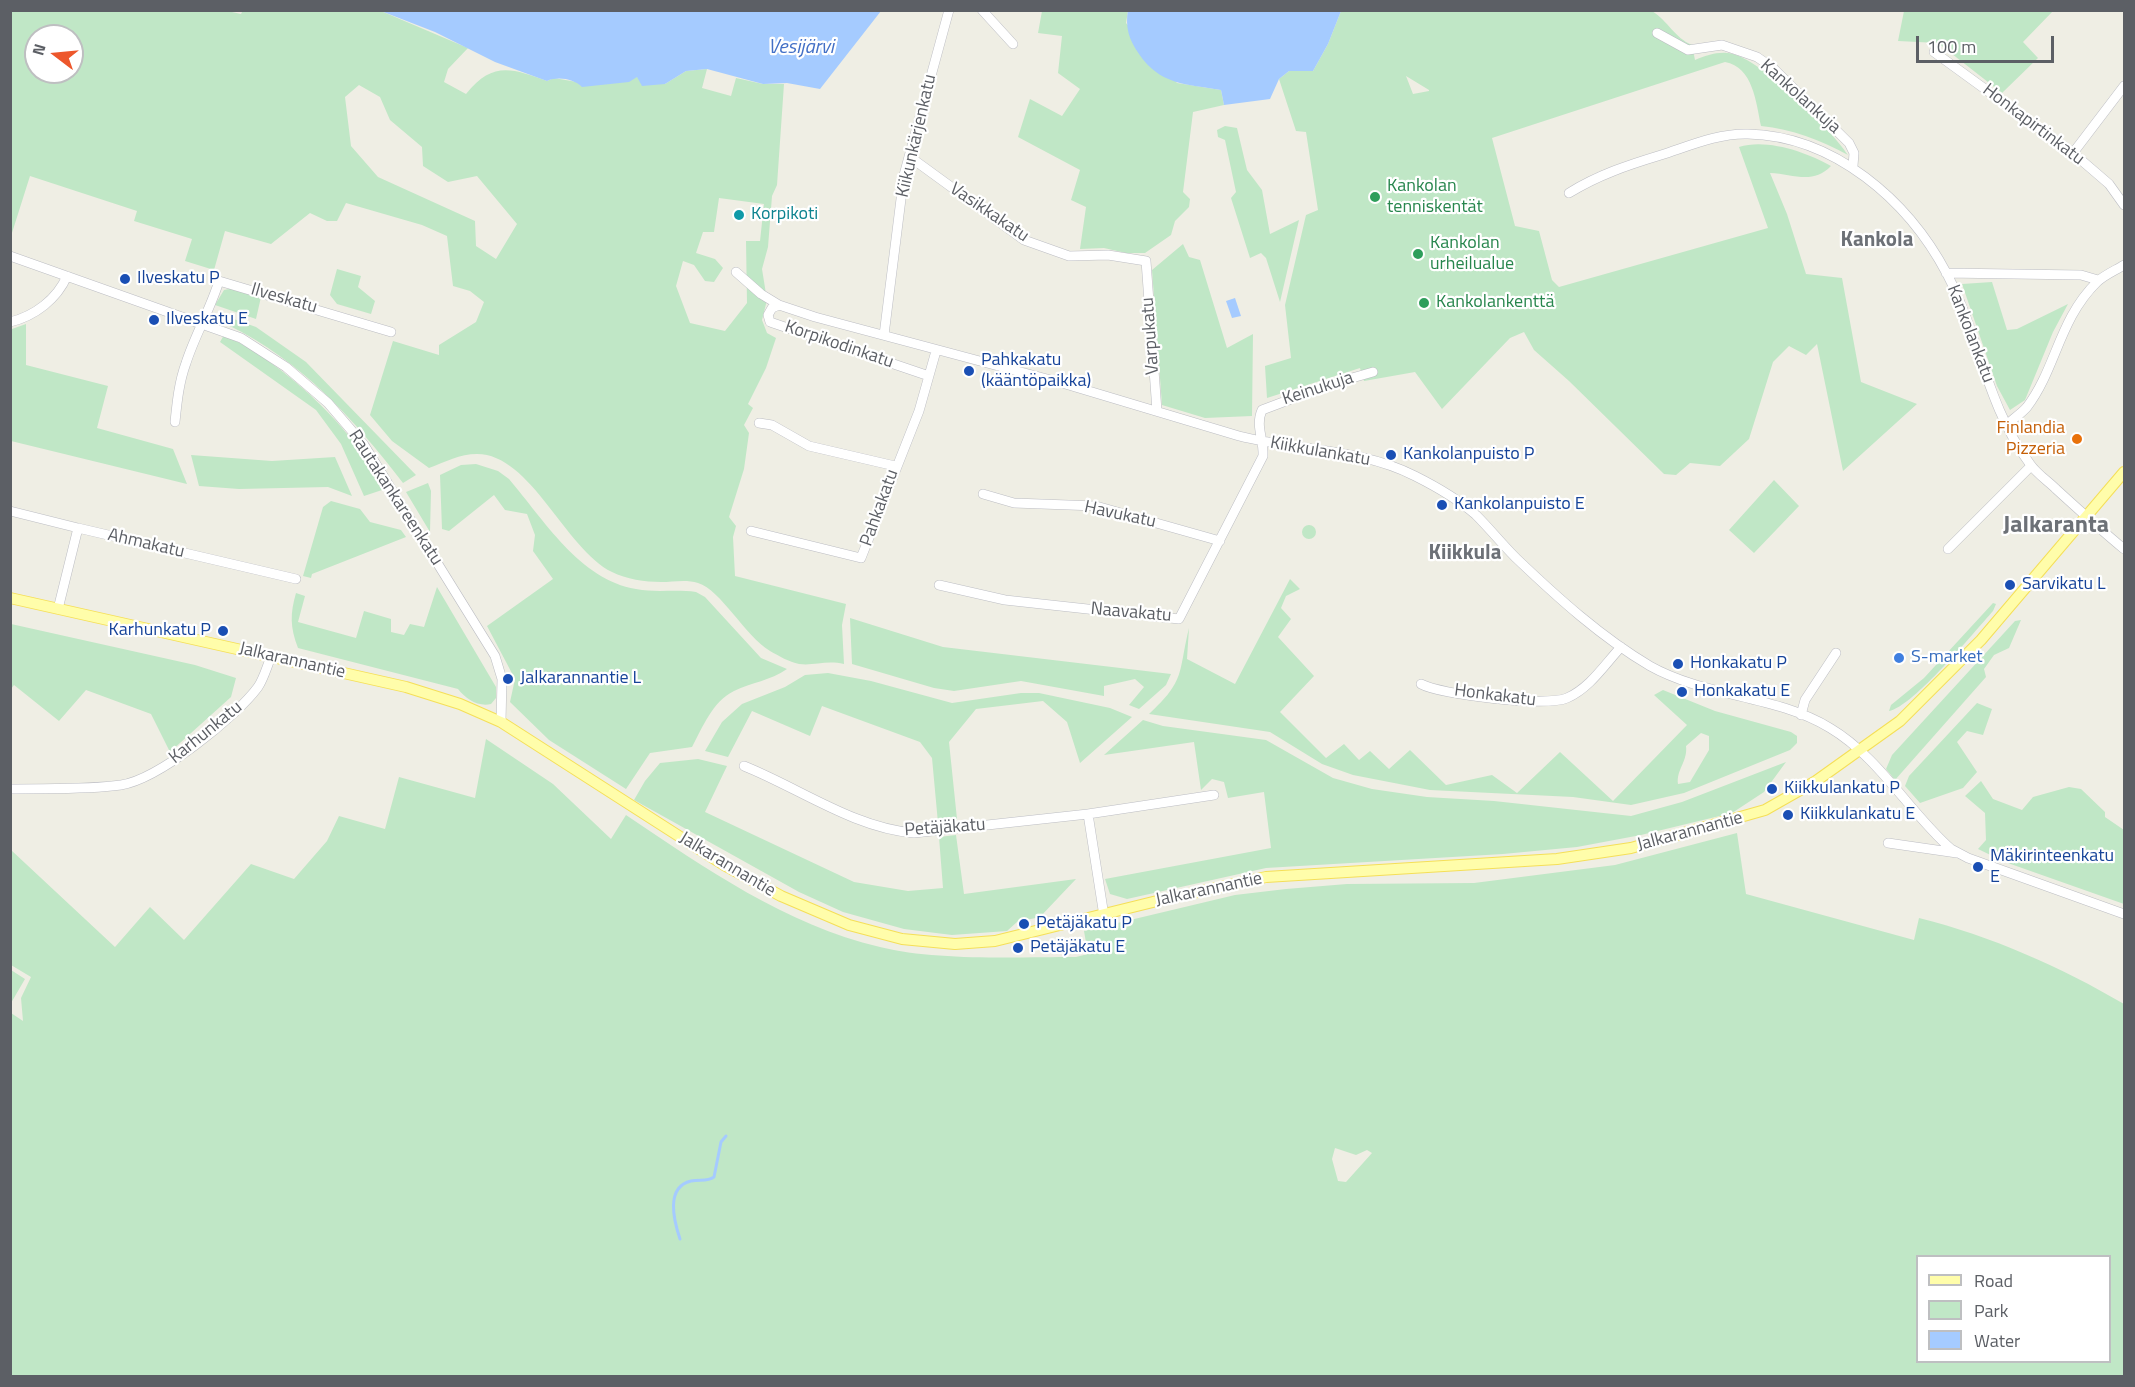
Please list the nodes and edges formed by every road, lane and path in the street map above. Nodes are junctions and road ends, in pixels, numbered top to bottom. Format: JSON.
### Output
{"nodes":[{"id":1,"x":949,"y":10,"type":"edge"},
{"id":2,"x":982,"y":10,"type":"edge"},
{"id":3,"x":1658,"y":33,"type":"dead end"},
{"id":4,"x":1013,"y":44,"type":"dead end"},
{"id":5,"x":1934,"y":52,"type":"dead end"},
{"id":6,"x":2124,"y":86,"type":"edge"},
{"id":7,"x":2073,"y":153,"type":"junction"},
{"id":8,"x":910,"y":157,"type":"junction"},
{"id":9,"x":1852,"y":166,"type":"junction"},
{"id":10,"x":1569,"y":193,"type":"dead end"},
{"id":11,"x":2124,"y":205,"type":"edge"},
{"id":12,"x":10,"y":256,"type":"edge"},
{"id":13,"x":1146,"y":261,"type":"joint"},
{"id":14,"x":2124,"y":266,"type":"edge"},
{"id":15,"x":736,"y":272,"type":"dead end"},
{"id":16,"x":1946,"y":273,"type":"junction"},
{"id":17,"x":67,"y":276,"type":"junction"},
{"id":18,"x":2098,"y":280,"type":"junction"},
{"id":19,"x":779,"y":305,"type":"junction"},
{"id":20,"x":10,"y":322,"type":"edge"},
{"id":21,"x":204,"y":323,"type":"junction"},
{"id":22,"x":391,"y":332,"type":"dead end"},
{"id":23,"x":884,"y":335,"type":"junction"},
{"id":24,"x":936,"y":351,"type":"junction"},
{"id":25,"x":1373,"y":372,"type":"dead end"},
{"id":26,"x":929,"y":376,"type":"junction"},
{"id":27,"x":1157,"y":411,"type":"junction"},
{"id":28,"x":175,"y":422,"type":"dead end"},
{"id":29,"x":759,"y":423,"type":"dead end"},
{"id":30,"x":2006,"y":425,"type":"junction"},
{"id":31,"x":1264,"y":442,"type":"junction"},
{"id":32,"x":895,"y":466,"type":"junction"},
{"id":33,"x":2031,"y":466,"type":"junction"},
{"id":34,"x":2124,"y":472,"type":"edge"},
{"id":35,"x":983,"y":494,"type":"dead end"},
{"id":36,"x":10,"y":511,"type":"edge"},
{"id":37,"x":2087,"y":517,"type":"junction"},
{"id":38,"x":78,"y":528,"type":"junction"},
{"id":39,"x":751,"y":531,"type":"dead end"},
{"id":40,"x":1220,"y":541,"type":"junction"},
{"id":41,"x":1948,"y":549,"type":"dead end"},
{"id":42,"x":2124,"y":549,"type":"edge"},
{"id":43,"x":296,"y":579,"type":"dead end"},
{"id":44,"x":939,"y":585,"type":"dead end"},
{"id":45,"x":10,"y":598,"type":"edge"},
{"id":46,"x":58,"y":609,"type":"junction"},
{"id":47,"x":1622,"y":647,"type":"junction"},
{"id":48,"x":1836,"y":653,"type":"dead end"},
{"id":49,"x":271,"y":657,"type":"junction"},
{"id":50,"x":1421,"y":684,"type":"dead end"},
{"id":51,"x":1801,"y":715,"type":"junction"},
{"id":52,"x":501,"y":722,"type":"junction"},
{"id":53,"x":1860,"y":752,"type":"junction"},
{"id":54,"x":744,"y":766,"type":"dead end"},
{"id":55,"x":10,"y":789,"type":"edge"},
{"id":56,"x":1214,"y":795,"type":"dead end"},
{"id":57,"x":1088,"y":814,"type":"junction"},
{"id":58,"x":1888,"y":843,"type":"dead end"},
{"id":59,"x":1960,"y":854,"type":"junction"},
{"id":60,"x":2124,"y":914,"type":"edge"},
{"id":61,"x":1104,"y":916,"type":"junction"}],
"edges":[{"from":1,"to":8,"type":"street","name":"Kiikunkärjenkatu"},
{"from":2,"to":4,"type":"street"},
{"from":3,"to":9,"type":"street","name":"Kankolankuja"},
{"from":5,"to":7,"type":"street","name":"Honkapirtinkatu"},
{"from":6,"to":7,"type":"street"},
{"from":7,"to":11,"type":"street","name":"Honkapirtinkatu"},
{"from":8,"to":13,"type":"street","name":"Vasikkakatu"},
{"from":8,"to":23,"type":"street","name":"Kiikunkärjenkatu"},
{"from":9,"to":10,"type":"street","name":"Kankolankatu"},
{"from":9,"to":16,"type":"street","name":"Kankolankatu"},
{"from":12,"to":17,"type":"street","name":"Rautakankareenkatu"},
{"from":13,"to":27,"type":"street","name":"Varpukatu"},
{"from":14,"to":18,"type":"street"},
{"from":15,"to":19,"type":"street","name":"Kiikkulankatu"},
{"from":16,"to":18,"type":"street"},
{"from":16,"to":30,"type":"street","name":"Kankolankatu"},
{"from":17,"to":20,"type":"street"},
{"from":17,"to":21,"type":"street","name":"Rautakankareenkatu"},
{"from":18,"to":30,"type":"street"},
{"from":19,"to":23,"type":"street","name":"Kiikkulankatu"},
{"from":19,"to":26,"type":"street","name":"Korpikodinkatu"},
{"from":21,"to":22,"type":"street","name":"Ilveskatu"},
{"from":21,"to":28,"type":"street"},
{"from":21,"to":52,"type":"street","name":"Rautakankareenkatu"},
{"from":23,"to":24,"type":"street","name":"Kiikkulankatu"},
{"from":24,"to":26,"type":"street","name":"Pahkakatu"},
{"from":24,"to":27,"type":"street","name":"Kiikkulankatu"},
{"from":25,"to":31,"type":"street","name":"Keinukuja"},
{"from":26,"to":32,"type":"street","name":"Pahkakatu"},
{"from":27,"to":31,"type":"street","name":"Kiikkulankatu"},
{"from":29,"to":32,"type":"street"},
{"from":30,"to":33,"type":"street","name":"Kankolankatu"},
{"from":31,"to":40,"type":"street","name":"Naavakatu"},
{"from":31,"to":47,"type":"street","name":"Kiikkulankatu"},
{"from":32,"to":39,"type":"street","name":"Pahkakatu"},
{"from":33,"to":37,"type":"street","name":"Kankolankatu"},
{"from":33,"to":41,"type":"street"},
{"from":34,"to":37,"type":"main road","name":"Jalkarannantie"},
{"from":35,"to":40,"type":"street","name":"Havukatu"},
{"from":36,"to":38,"type":"street","name":"Ahmakatu"},
{"from":37,"to":42,"type":"street","name":"Kankolankatu"},
{"from":37,"to":53,"type":"main road","name":"Jalkarannantie"},
{"from":38,"to":43,"type":"street","name":"Ahmakatu"},
{"from":38,"to":46,"type":"street"},
{"from":40,"to":44,"type":"street","name":"Naavakatu"},
{"from":45,"to":46,"type":"main road","name":"Jalkarannantie"},
{"from":46,"to":49,"type":"main road","name":"Jalkarannantie"},
{"from":47,"to":50,"type":"street","name":"Honkakatu"},
{"from":47,"to":51,"type":"street","name":"Kiikkulankatu"},
{"from":48,"to":51,"type":"street"},
{"from":49,"to":52,"type":"main road","name":"Jalkarannantie"},
{"from":49,"to":55,"type":"street","name":"Karhunkatu"},
{"from":51,"to":53,"type":"street","name":"Kiikkulankatu"},
{"from":52,"to":61,"type":"main road","name":"Jalkarannantie"},
{"from":53,"to":59,"type":"street","name":"Kiikkulankatu"},
{"from":53,"to":61,"type":"main road","name":"Jalkarannantie"},
{"from":54,"to":57,"type":"street","name":"Petäjäkatu"},
{"from":56,"to":57,"type":"street","name":"Petäjäkatu"},
{"from":57,"to":61,"type":"street"},
{"from":58,"to":59,"type":"street"},
{"from":59,"to":60,"type":"street"}]}
